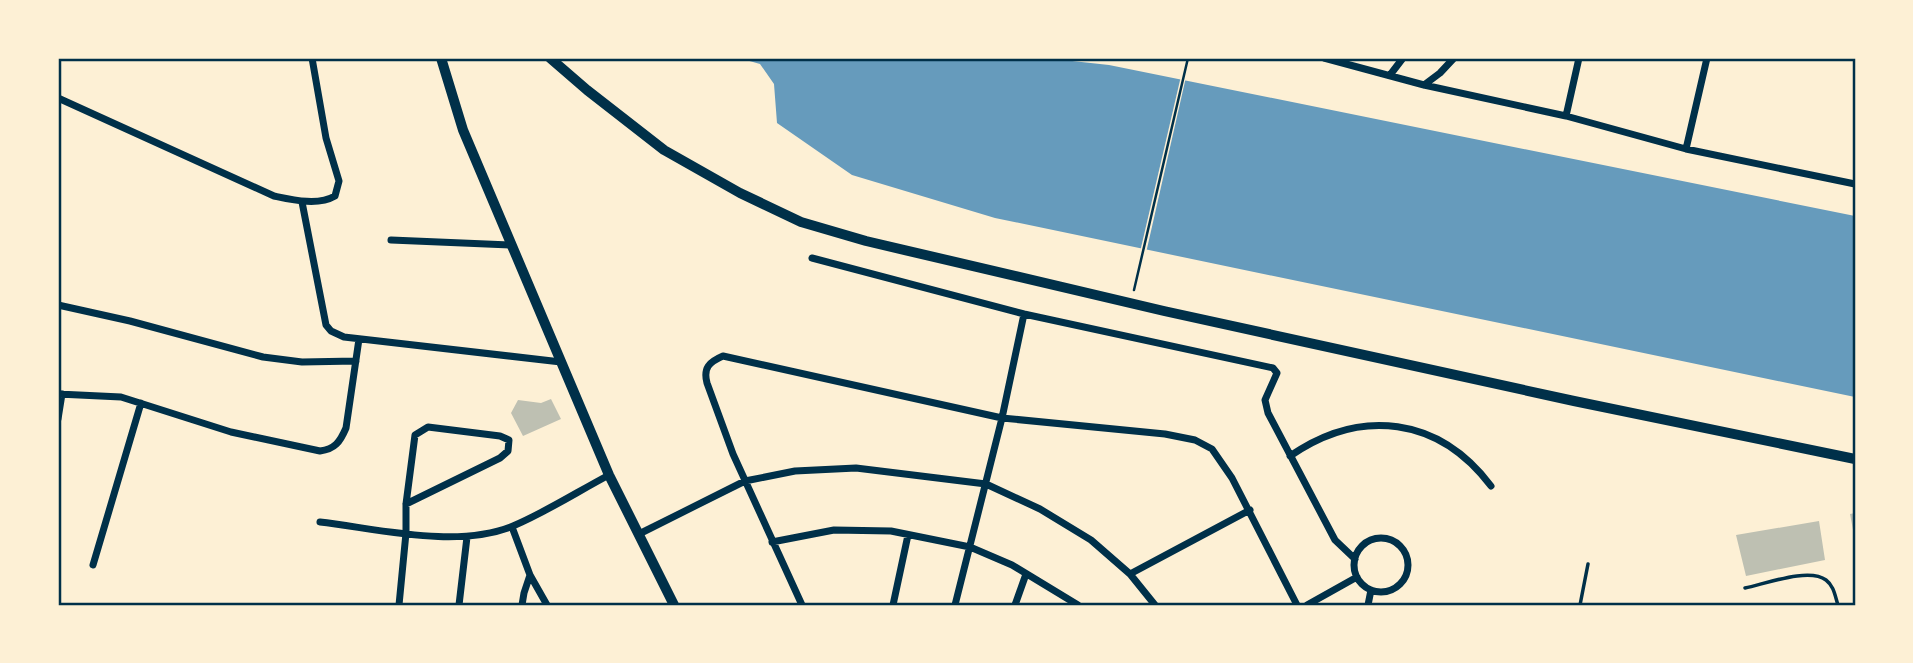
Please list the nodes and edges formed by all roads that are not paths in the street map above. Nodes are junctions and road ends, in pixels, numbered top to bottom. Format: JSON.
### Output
{"nodes":[{"id":1,"x":312,"y":58,"type":"edge"},
{"id":2,"x":441,"y":58,"type":"edge"},
{"id":3,"x":550,"y":58,"type":"edge"},
{"id":4,"x":1324,"y":58,"type":"edge"},
{"id":5,"x":1403,"y":58,"type":"edge"},
{"id":6,"x":1454,"y":58,"type":"edge"},
{"id":7,"x":1579,"y":58,"type":"edge"},
{"id":8,"x":1707,"y":58,"type":"edge"},
{"id":9,"x":1390,"y":75,"type":"junction"},
{"id":10,"x":1424,"y":85,"type":"junction"},
{"id":11,"x":58,"y":98,"type":"edge"},
{"id":12,"x":1566,"y":116,"type":"junction"},
{"id":13,"x":1686,"y":149,"type":"junction"},
{"id":14,"x":1855,"y":182,"type":"edge"},
{"id":15,"x":302,"y":202,"type":"junction"},
{"id":16,"x":391,"y":240,"type":"dead end"},
{"id":17,"x":512,"y":245,"type":"junction"},
{"id":18,"x":813,"y":258,"type":"dead end"},
{"id":19,"x":58,"y":305,"type":"edge"},
{"id":20,"x":1024,"y":314,"type":"junction"},
{"id":21,"x":359,"y":339,"type":"junction"},
{"id":22,"x":356,"y":361,"type":"junction"},
{"id":23,"x":561,"y":362,"type":"junction"},
{"id":24,"x":60,"y":394,"type":"edge"},
{"id":25,"x":141,"y":403,"type":"junction"},
{"id":26,"x":1002,"y":418,"type":"junction"},
{"id":27,"x":58,"y":419,"type":"edge"},
{"id":28,"x":1290,"y":456,"type":"junction"},
{"id":29,"x":1855,"y":458,"type":"edge"},
{"id":30,"x":609,"y":475,"type":"junction"},
{"id":31,"x":745,"y":481,"type":"junction"},
{"id":32,"x":986,"y":484,"type":"junction"},
{"id":33,"x":1492,"y":486,"type":"dead end"},
{"id":34,"x":406,"y":504,"type":"junction"},
{"id":35,"x":1250,"y":510,"type":"junction"},
{"id":36,"x":320,"y":522,"type":"dead end"},
{"id":37,"x":512,"y":527,"type":"junction"},
{"id":38,"x":406,"y":533,"type":"junction"},
{"id":39,"x":639,"y":534,"type":"junction"},
{"id":40,"x":908,"y":535,"type":"junction"},
{"id":41,"x":467,"y":537,"type":"junction"},
{"id":42,"x":772,"y":542,"type":"junction"},
{"id":43,"x":970,"y":547,"type":"junction"},
{"id":44,"x":1355,"y":559,"type":"junction"},
{"id":45,"x":1588,"y":564,"type":"dead end"},
{"id":46,"x":93,"y":565,"type":"dead end"},
{"id":47,"x":1026,"y":573,"type":"junction"},
{"id":48,"x":1130,"y":574,"type":"junction"},
{"id":49,"x":530,"y":575,"type":"junction"},
{"id":50,"x":1357,"y":577,"type":"junction"},
{"id":51,"x":1745,"y":588,"type":"dead end"},
{"id":52,"x":1371,"y":590,"type":"junction"},
{"id":53,"x":399,"y":605,"type":"edge"},
{"id":54,"x":459,"y":605,"type":"edge"},
{"id":55,"x":522,"y":605,"type":"edge"},
{"id":56,"x":547,"y":605,"type":"edge"},
{"id":57,"x":674,"y":605,"type":"edge"},
{"id":58,"x":802,"y":605,"type":"edge"},
{"id":59,"x":893,"y":605,"type":"edge"},
{"id":60,"x":955,"y":605,"type":"edge"},
{"id":61,"x":1015,"y":605,"type":"edge"},
{"id":62,"x":1078,"y":605,"type":"edge"},
{"id":63,"x":1155,"y":605,"type":"edge"},
{"id":64,"x":1297,"y":605,"type":"edge"},
{"id":65,"x":1307,"y":605,"type":"edge"},
{"id":66,"x":1368,"y":605,"type":"edge"},
{"id":67,"x":1580,"y":605,"type":"edge"},
{"id":68,"x":1838,"y":605,"type":"edge"}],
"edges":[{"from":1,"to":15,"type":"street"},
{"from":2,"to":17,"type":"main road"},
{"from":3,"to":29,"type":"main road"},
{"from":4,"to":9,"type":"street"},
{"from":5,"to":9,"type":"street"},
{"from":6,"to":10,"type":"street"},
{"from":7,"to":12,"type":"street"},
{"from":8,"to":13,"type":"street"},
{"from":9,"to":10,"type":"street"},
{"from":10,"to":12,"type":"street"},
{"from":11,"to":15,"type":"street"},
{"from":12,"to":13,"type":"street"},
{"from":13,"to":14,"type":"street"},
{"from":15,"to":21,"type":"street"},
{"from":16,"to":17,"type":"street"},
{"from":17,"to":23,"type":"main road"},
{"from":18,"to":20,"type":"street"},
{"from":19,"to":22,"type":"street"},
{"from":20,"to":26,"type":"street"},
{"from":20,"to":28,"type":"street"},
{"from":21,"to":22,"type":"street"},
{"from":21,"to":23,"type":"street"},
{"from":22,"to":25,"type":"street"},
{"from":23,"to":30,"type":"main road"},
{"from":24,"to":25,"type":"street"},
{"from":24,"to":27,"type":"street"},
{"from":25,"to":46,"type":"street"},
{"from":26,"to":31,"type":"street"},
{"from":26,"to":32,"type":"street"},
{"from":26,"to":35,"type":"street"},
{"from":28,"to":33,"type":"street"},
{"from":28,"to":44,"type":"street"},
{"from":30,"to":37,"type":"street"},
{"from":30,"to":39,"type":"main road"},
{"from":31,"to":32,"type":"street"},
{"from":31,"to":39,"type":"street"},
{"from":31,"to":42,"type":"street"},
{"from":32,"to":43,"type":"street"},
{"from":32,"to":48,"type":"street"},
{"from":34,"to":34,"type":"street"},
{"from":34,"to":38,"type":"street"},
{"from":35,"to":48,"type":"street"},
{"from":35,"to":64,"type":"street"},
{"from":36,"to":38,"type":"street"},
{"from":37,"to":41,"type":"street"},
{"from":37,"to":49,"type":"street"},
{"from":38,"to":41,"type":"street"},
{"from":38,"to":53,"type":"street"},
{"from":39,"to":57,"type":"main road"},
{"from":40,"to":42,"type":"street"},
{"from":40,"to":43,"type":"street"},
{"from":40,"to":59,"type":"street"},
{"from":41,"to":54,"type":"street"},
{"from":42,"to":58,"type":"street"},
{"from":43,"to":47,"type":"street"},
{"from":43,"to":60,"type":"street"},
{"from":44,"to":50,"type":"street"},
{"from":44,"to":52,"type":"street"},
{"from":45,"to":67,"type":"lane"},
{"from":47,"to":61,"type":"street"},
{"from":47,"to":62,"type":"street"},
{"from":48,"to":63,"type":"street"},
{"from":49,"to":55,"type":"street"},
{"from":49,"to":56,"type":"street"},
{"from":50,"to":52,"type":"street"},
{"from":50,"to":65,"type":"street"},
{"from":51,"to":68,"type":"lane"},
{"from":52,"to":66,"type":"street"}]}
